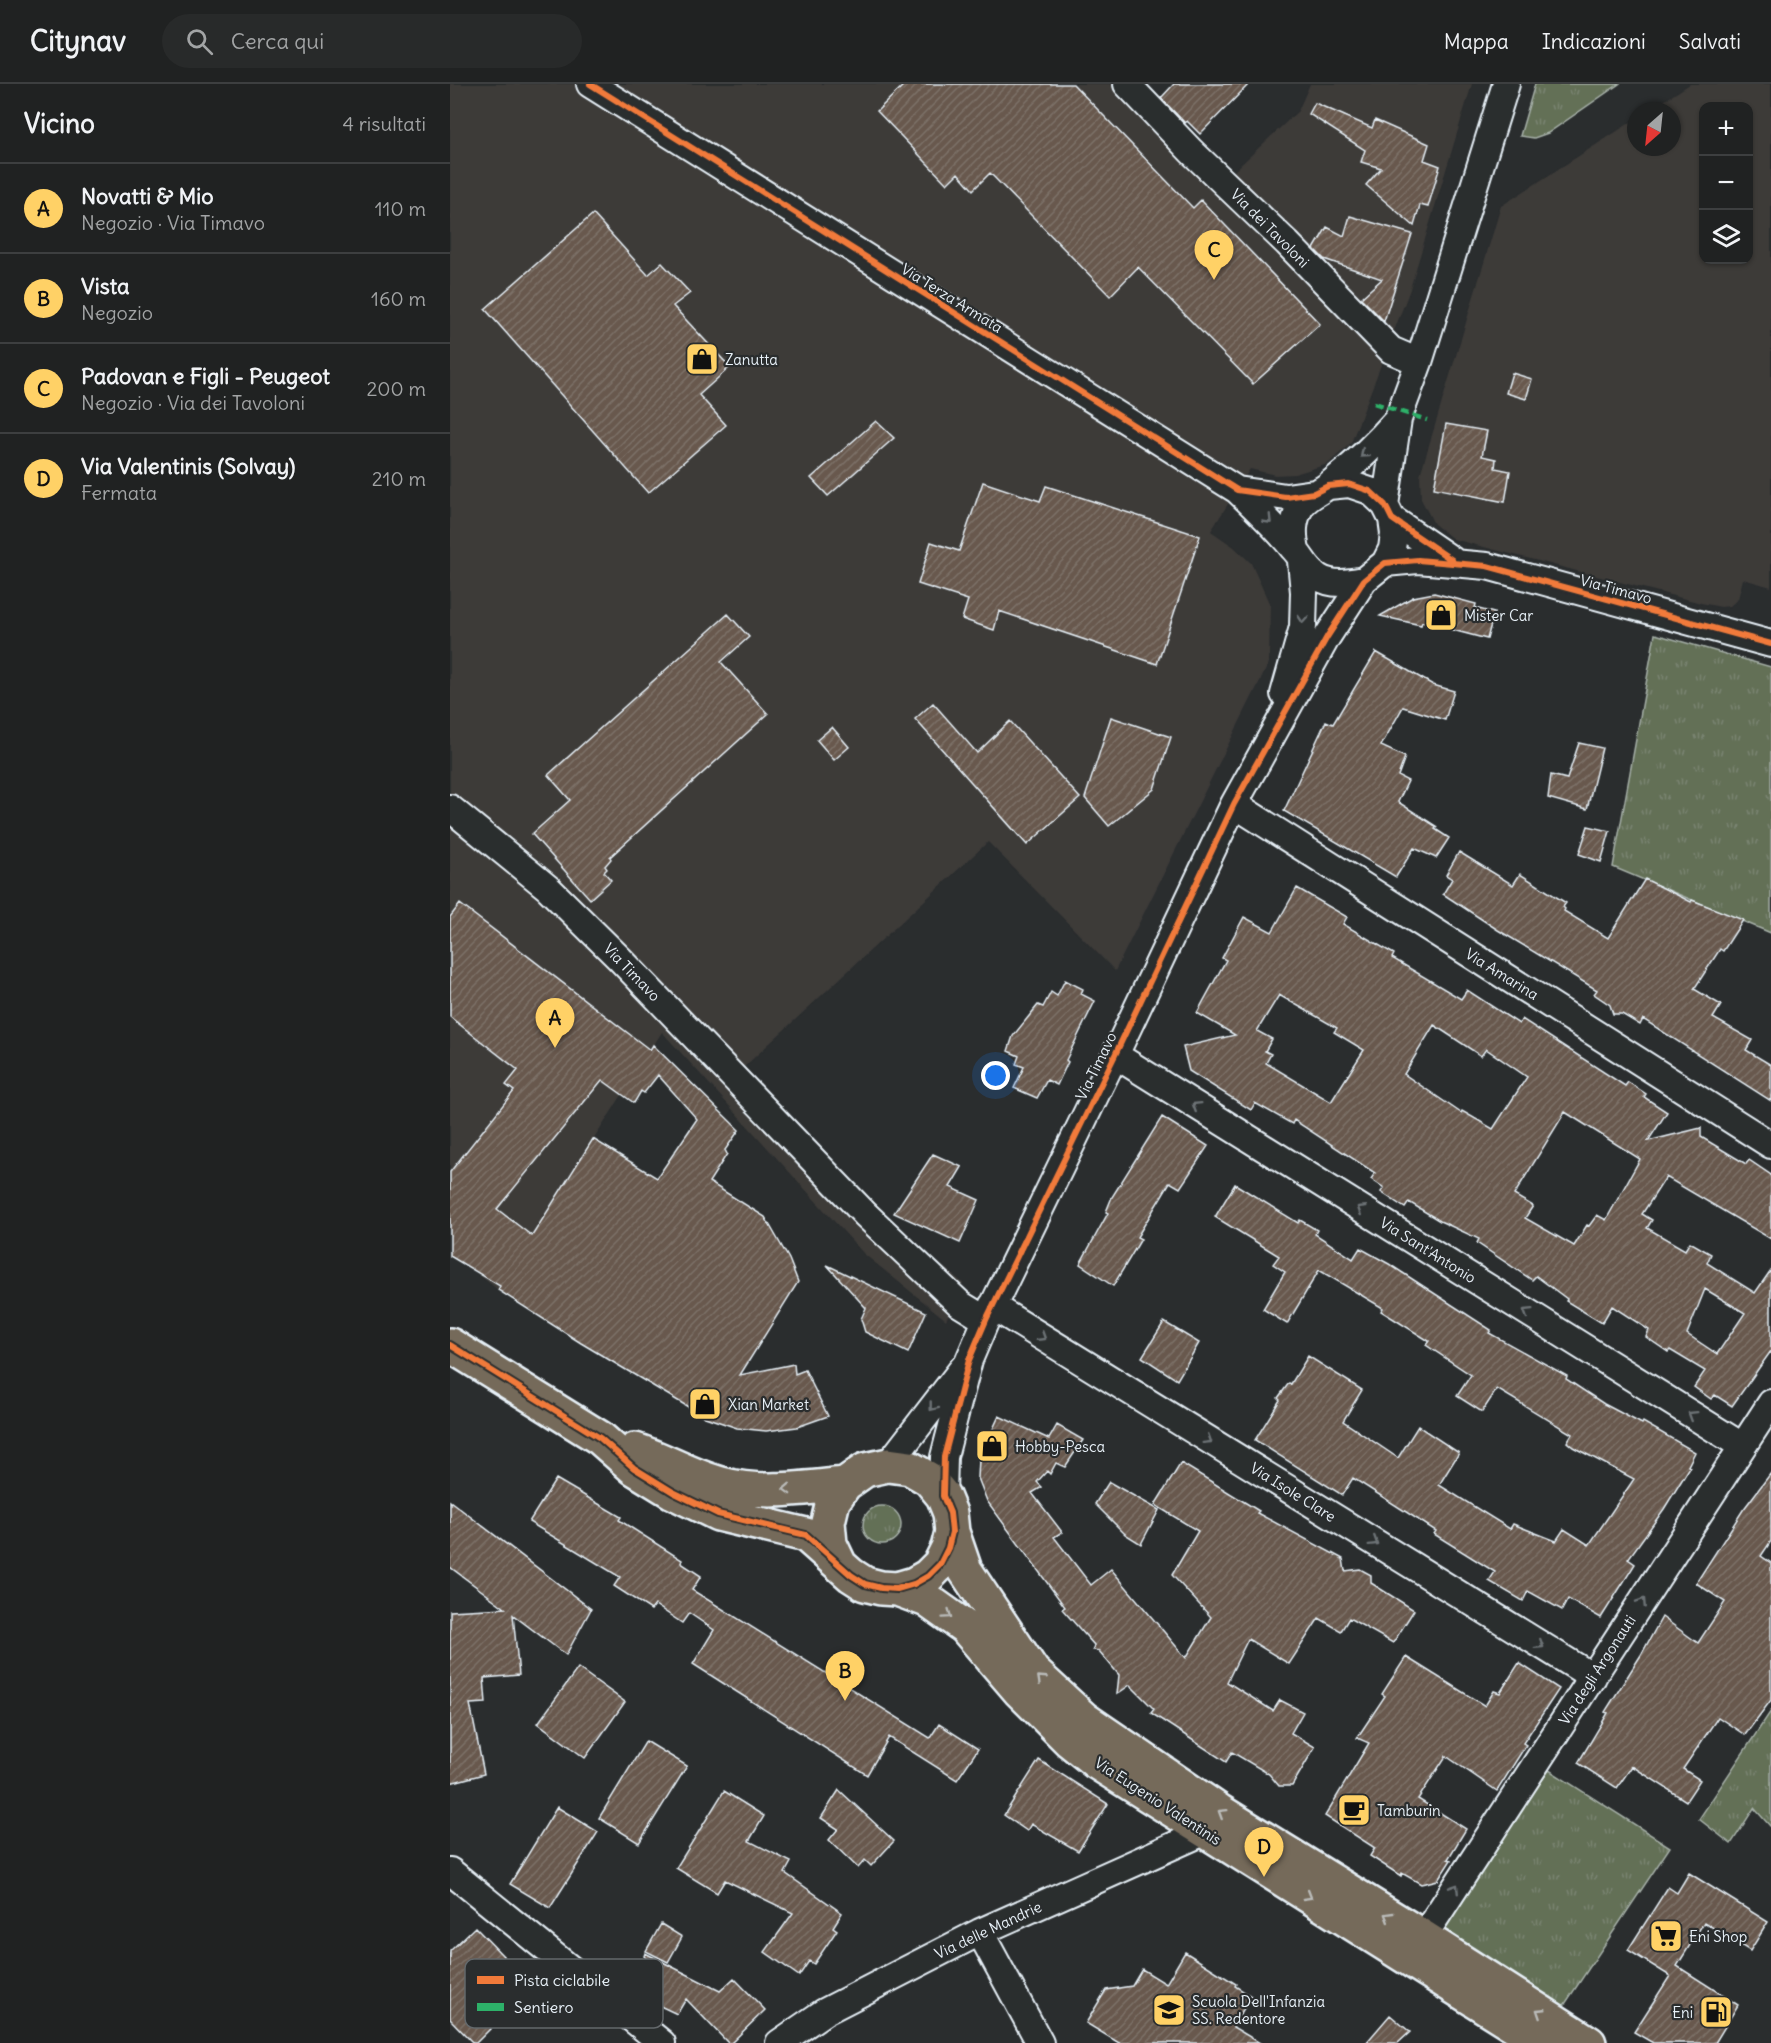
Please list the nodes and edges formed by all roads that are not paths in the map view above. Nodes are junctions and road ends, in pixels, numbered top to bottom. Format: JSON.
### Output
{"nodes":[{"id":1,"x":590,"y":84,"type":"edge"},
{"id":2,"x":1127,"y":84,"type":"edge"},
{"id":3,"x":1506,"y":84,"type":"edge"},
{"id":4,"x":1419,"y":362,"type":"junction"},
{"id":5,"x":1398,"y":419,"type":"junction"},
{"id":6,"x":1237,"y":490,"type":"junction"},
{"id":7,"x":1321,"y":490,"type":"junction"},
{"id":8,"x":1389,"y":512,"type":"junction"},
{"id":9,"x":1299,"y":556,"type":"junction"},
{"id":10,"x":1455,"y":562,"type":"junction"},
{"id":11,"x":1385,"y":563,"type":"junction"},
{"id":12,"x":1364,"y":580,"type":"junction"},
{"id":13,"x":1771,"y":644,"type":"edge"},
{"id":14,"x":1273,"y":735,"type":"junction"},
{"id":15,"x":1234,"y":804,"type":"junction"},
{"id":16,"x":450,"y":808,"type":"edge"},
{"id":17,"x":1115,"y":1055,"type":"junction"},
{"id":18,"x":1771,"y":1145,"type":"edge"},
{"id":19,"x":989,"y":1313,"type":"junction"},
{"id":20,"x":450,"y":1346,"type":"edge"},
{"id":21,"x":969,"y":1360,"type":"junction"},
{"id":22,"x":1771,"y":1403,"type":"edge"},
{"id":23,"x":600,"y":1438,"type":"junction"},
{"id":24,"x":1742,"y":1446,"type":"junction"},
{"id":25,"x":888,"y":1465,"type":"junction"},
{"id":26,"x":845,"y":1484,"type":"junction"},
{"id":27,"x":943,"y":1496,"type":"junction"},
{"id":28,"x":952,"y":1532,"type":"junction"},
{"id":29,"x":839,"y":1563,"type":"junction"},
{"id":30,"x":897,"y":1589,"type":"junction"},
{"id":31,"x":1593,"y":1677,"type":"junction"},
{"id":32,"x":1204,"y":1832,"type":"junction"},
{"id":33,"x":450,"y":1872,"type":"edge"},
{"id":34,"x":980,"y":1932,"type":"junction"},
{"id":35,"x":1424,"y":1938,"type":"junction"},
{"id":36,"x":558,"y":1959,"type":"edge"},
{"id":37,"x":1484,"y":1991,"type":"junction"},
{"id":38,"x":643,"y":2028,"type":"edge"},
{"id":39,"x":662,"y":2043,"type":"edge"},
{"id":40,"x":779,"y":2043,"type":"edge"},
{"id":41,"x":1040,"y":2043,"type":"edge"},
{"id":42,"x":1543,"y":2043,"type":"edge"},
{"id":43,"x":1589,"y":2043,"type":"edge"}],
"edges":[{"from":1,"to":6,"type":"street","name":"Via Terza Armata"},
{"from":2,"to":4,"type":"street","name":"Via dei Tavoloni"},
{"from":3,"to":4,"type":"street","name":"Via Timavo"},
{"from":4,"to":5,"type":"street","name":"Via Timavo"},
{"from":5,"to":7,"type":"street","name":"Via Timavo","one_way":true},
{"from":5,"to":8,"type":"street","name":"Via Timavo"},
{"from":6,"to":7,"type":"street","name":"Via Terza Armata"},
{"from":6,"to":9,"type":"street","name":"Via Terza Armata","one_way":true},
{"from":7,"to":8,"type":"street"},
{"from":7,"to":9,"type":"street","name":"Via Timavo"},
{"from":8,"to":10,"type":"street"},
{"from":8,"to":11,"type":"street","name":"Via Timavo"},
{"from":9,"to":12,"type":"street"},
{"from":9,"to":14,"type":"street","name":"Via Timavo","one_way":true},
{"from":10,"to":11,"type":"street"},
{"from":10,"to":13,"type":"street","name":"Via Timavo"},
{"from":11,"to":12,"type":"street","name":"Via Timavo"},
{"from":12,"to":14,"type":"street","name":"Via Timavo"},
{"from":14,"to":15,"type":"street","name":"Via Timavo"},
{"from":15,"to":17,"type":"street","name":"Via Timavo"},
{"from":15,"to":18,"type":"street","name":"Via Amarina"},
{"from":16,"to":19,"type":"street","name":"Via Timavo"},
{"from":17,"to":19,"type":"street","name":"Via Timavo"},
{"from":24,"to":17,"type":"street","name":"Via Sant'Antonio","one_way":true},
{"from":19,"to":21,"type":"street","name":"Via Timavo"},
{"from":19,"to":31,"type":"street","name":"Via Isole Clare","one_way":true},
{"from":20,"to":23,"type":"main road"},
{"from":21,"to":25,"type":"street","name":"Via Timavo","one_way":true},
{"from":21,"to":27,"type":"street","name":"Via Timavo"},
{"from":22,"to":24,"type":"street","name":"Via degli Argonauti"},
{"from":26,"to":23,"type":"main road","one_way":true},
{"from":23,"to":29,"type":"main road"},
{"from":31,"to":24,"type":"street","name":"Via degli Argonauti","one_way":true},
{"from":25,"to":26,"type":"main road"},
{"from":25,"to":27,"type":"main road","name":"Via Timavo"},
{"from":26,"to":29,"type":"main road"},
{"from":27,"to":28,"type":"main road","name":"Via Timavo"},
{"from":28,"to":30,"type":"main road"},
{"from":35,"to":28,"type":"main road","name":"Via Eugenio Valentinis","one_way":true},
{"from":29,"to":30,"type":"main road"},
{"from":30,"to":32,"type":"main road","name":"Via Eugenio Valentinis","one_way":true},
{"from":35,"to":31,"type":"street","name":"Via degli Argonauti","one_way":true},
{"from":32,"to":34,"type":"street","name":"Via delle Mandrie"},
{"from":32,"to":37,"type":"main road","name":"Via Eugenio Valentinis","one_way":true},
{"from":33,"to":36,"type":"street"},
{"from":34,"to":40,"type":"street","name":"Via delle Mandrie"},
{"from":34,"to":41,"type":"street"},
{"from":35,"to":37,"type":"main road","name":"Via Eugenio Valentinis"},
{"from":37,"to":42,"type":"main road"},
{"from":43,"to":37,"type":"main road","one_way":true},
{"from":38,"to":39,"type":"street"}]}
